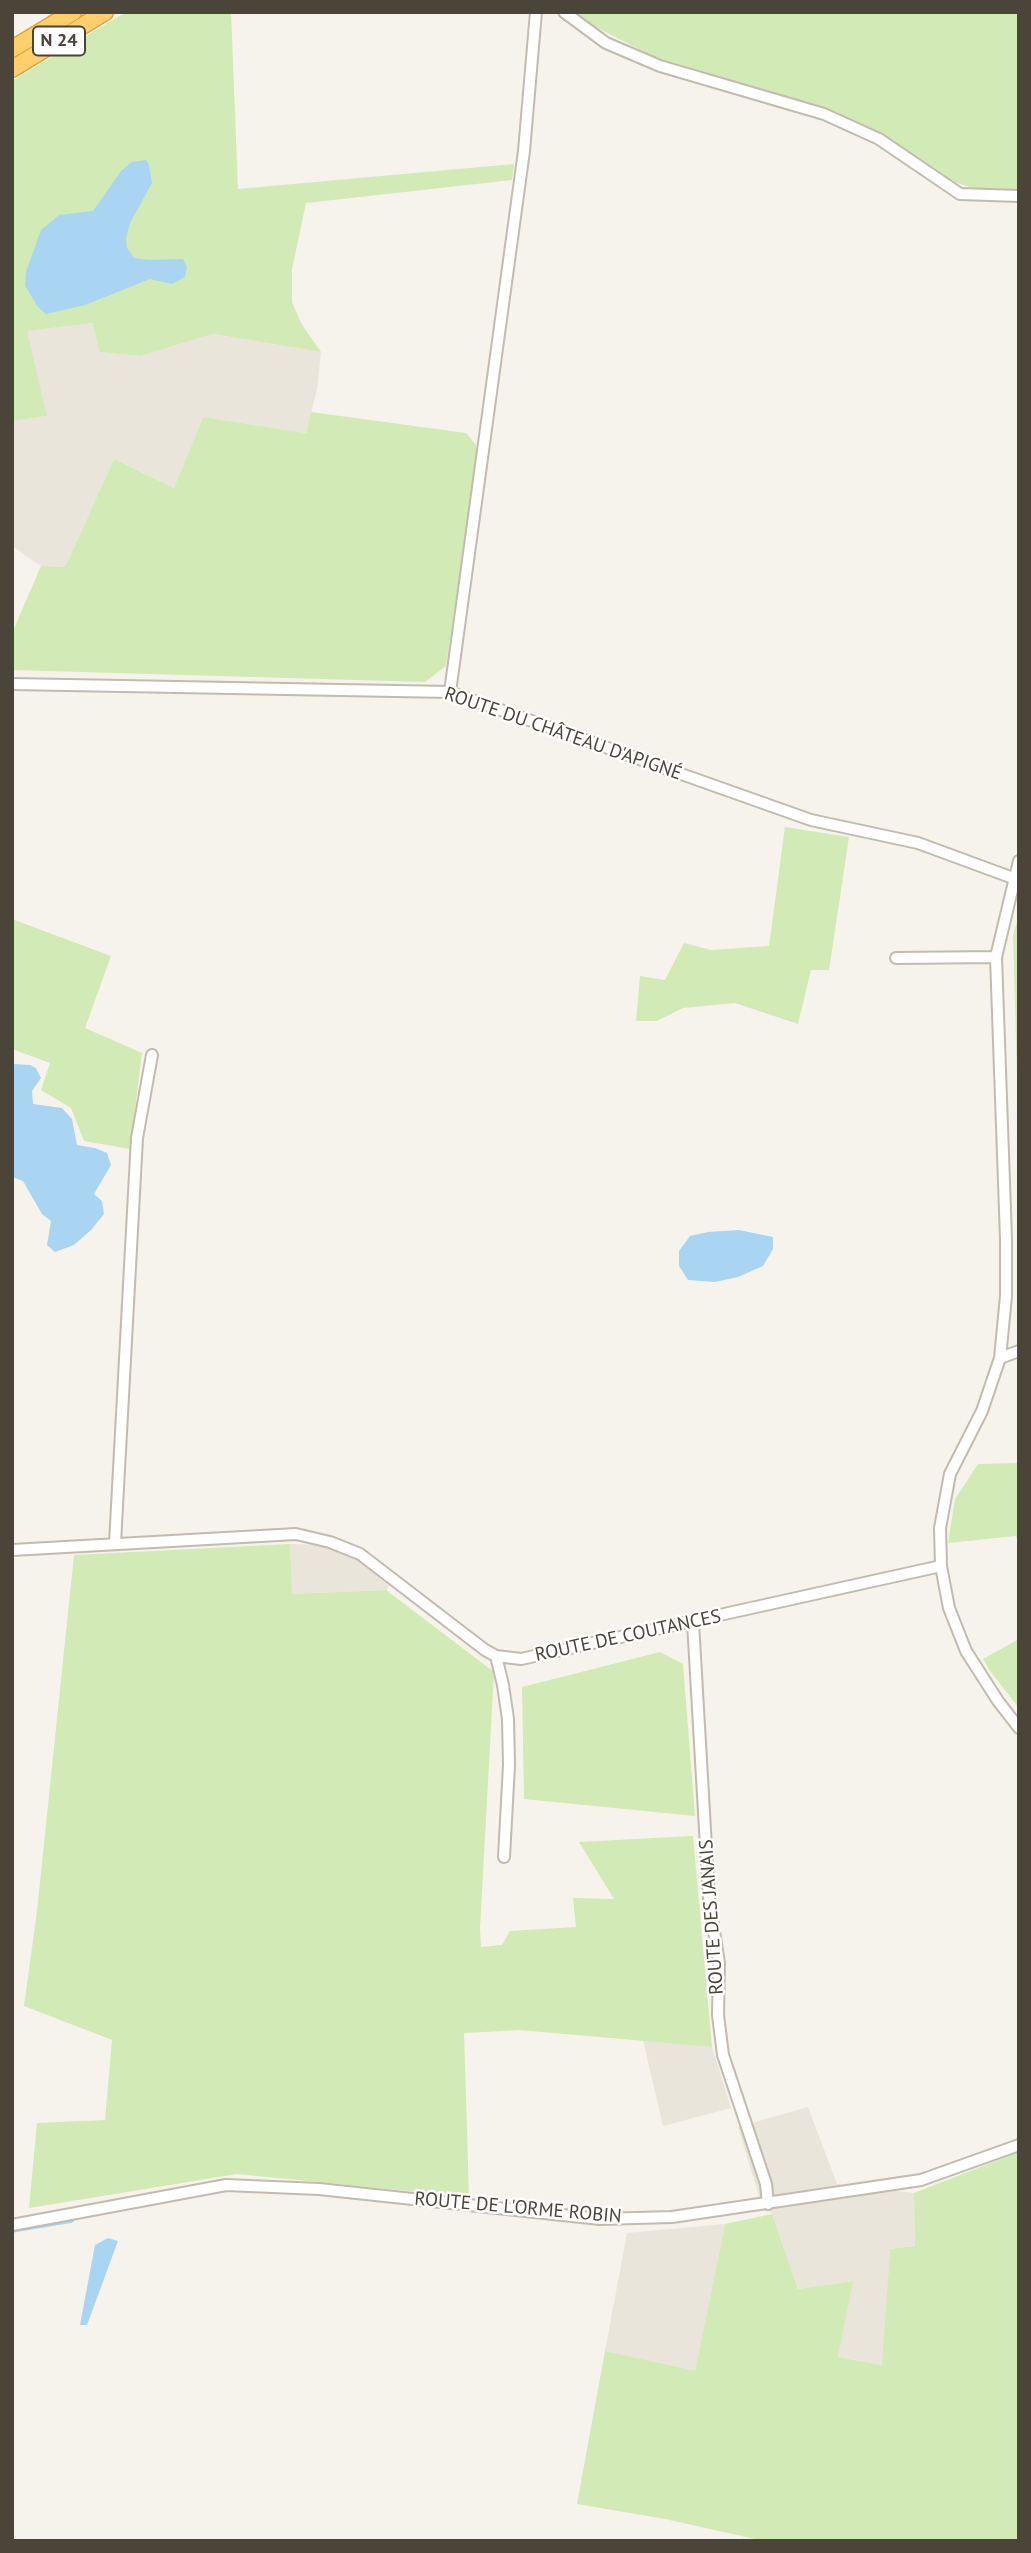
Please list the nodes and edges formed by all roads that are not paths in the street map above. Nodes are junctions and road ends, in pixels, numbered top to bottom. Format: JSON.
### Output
{"nodes":[{"id":1,"x":73,"y":12,"type":"edge"},
{"id":2,"x":105,"y":12,"type":"edge"},
{"id":3,"x":536,"y":12,"type":"edge"},
{"id":4,"x":564,"y":12,"type":"edge"},
{"id":5,"x":12,"y":49,"type":"edge"},
{"id":6,"x":12,"y":69,"type":"edge"},
{"id":7,"x":1019,"y":196,"type":"edge"},
{"id":8,"x":12,"y":684,"type":"edge"},
{"id":9,"x":450,"y":692,"type":"junction"},
{"id":10,"x":1019,"y":861,"type":"edge"},
{"id":11,"x":1013,"y":878,"type":"junction"},
{"id":12,"x":996,"y":957,"type":"junction"},
{"id":13,"x":896,"y":958,"type":"dead end"},
{"id":14,"x":152,"y":1055,"type":"dead end"},
{"id":15,"x":1019,"y":1352,"type":"edge"},
{"id":16,"x":1000,"y":1358,"type":"junction"},
{"id":17,"x":115,"y":1543,"type":"junction"},
{"id":18,"x":12,"y":1550,"type":"edge"},
{"id":19,"x":942,"y":1566,"type":"junction"},
{"id":20,"x":692,"y":1622,"type":"junction"},
{"id":21,"x":496,"y":1656,"type":"junction"},
{"id":22,"x":1019,"y":1728,"type":"edge"},
{"id":23,"x":504,"y":1857,"type":"dead end"},
{"id":24,"x":1019,"y":2145,"type":"edge"},
{"id":25,"x":768,"y":2204,"type":"junction"},
{"id":26,"x":12,"y":2225,"type":"edge"}],
"edges":[{"from":1,"to":5,"type":"highway","number":"N 24"},
{"from":2,"to":6,"type":"highway","number":"N 24"},
{"from":3,"to":9,"type":"street"},
{"from":4,"to":7,"type":"street"},
{"from":8,"to":9,"type":"street","name":"ROUTE DU CHÂTEAU D'APIGNÉ"},
{"from":9,"to":11,"type":"street","name":"ROUTE DU CHÂTEAU D'APIGNÉ"},
{"from":10,"to":11,"type":"street"},
{"from":11,"to":12,"type":"street"},
{"from":12,"to":13,"type":"street"},
{"from":12,"to":16,"type":"street"},
{"from":14,"to":17,"type":"street"},
{"from":15,"to":16,"type":"street"},
{"from":16,"to":19,"type":"street"},
{"from":17,"to":18,"type":"street"},
{"from":17,"to":21,"type":"street"},
{"from":19,"to":20,"type":"street","name":"ROUTE DE COUTANCES"},
{"from":19,"to":22,"type":"street"},
{"from":20,"to":21,"type":"street","name":"ROUTE DE COUTANCES"},
{"from":20,"to":25,"type":"street","name":"ROUTE DES JANAIS"},
{"from":21,"to":23,"type":"street"},
{"from":24,"to":25,"type":"street","name":"ROUTE DE L'ORME ROBIN"},
{"from":25,"to":26,"type":"street","name":"ROUTE DE L'ORME ROBIN"}]}
